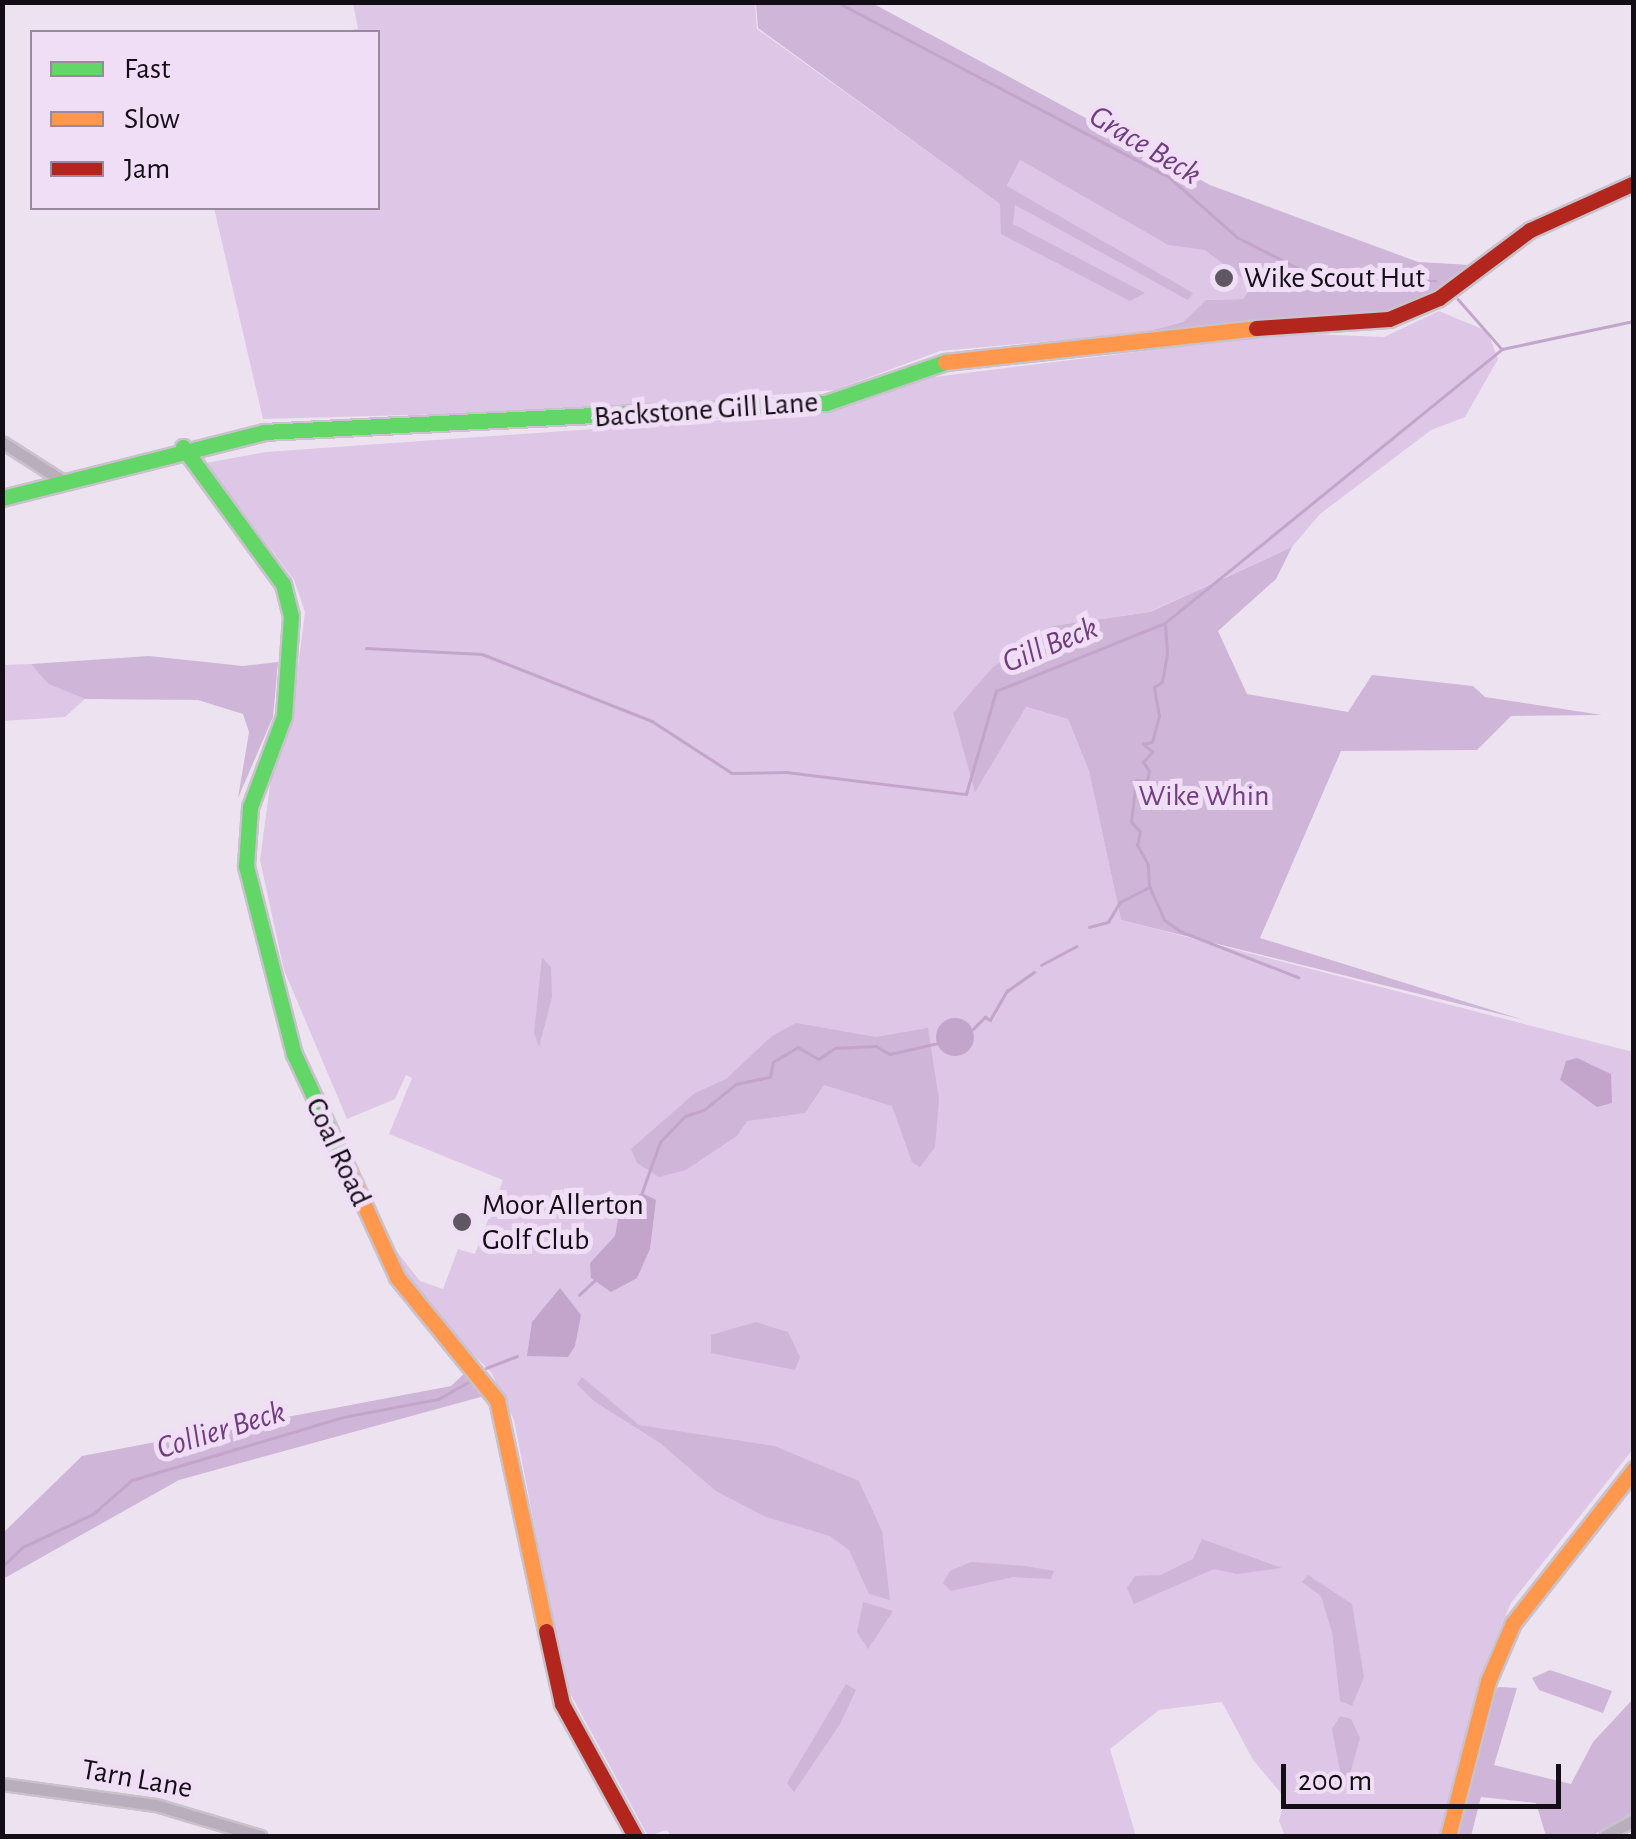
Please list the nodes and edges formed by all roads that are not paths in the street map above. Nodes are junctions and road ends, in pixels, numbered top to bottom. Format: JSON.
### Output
{"nodes":[{"id":1,"x":1634,"y":183,"type":"edge"},
{"id":2,"x":2,"y":442,"type":"edge"},
{"id":3,"x":183,"y":448,"type":"junction"},
{"id":4,"x":63,"y":481,"type":"junction"},
{"id":5,"x":2,"y":498,"type":"edge"},
{"id":6,"x":1634,"y":1468,"type":"edge"},
{"id":7,"x":2,"y":1784,"type":"edge"},
{"id":8,"x":1634,"y":1820,"type":"edge"},
{"id":9,"x":1608,"y":1834,"type":"edge"},
{"id":10,"x":260,"y":1836,"type":"edge"},
{"id":11,"x":635,"y":1836,"type":"edge"},
{"id":12,"x":1448,"y":1836,"type":"edge"},
{"id":13,"x":1630,"y":1836,"type":"edge"}],
"edges":[{"from":1,"to":3,"type":"street","name":"Backstone Gill Lane"},
{"from":2,"to":4,"type":"street"},
{"from":3,"to":4,"type":"street","name":"Backstone Gill Lane"},
{"from":3,"to":11,"type":"street","name":"Coal Road"},
{"from":4,"to":5,"type":"street","name":"Backstone Gill Lane"},
{"from":6,"to":12,"type":"street"},
{"from":7,"to":10,"type":"street","name":"Tarn Lane"},
{"from":8,"to":9,"type":"street"},
{"from":9,"to":13,"type":"street"}]}
